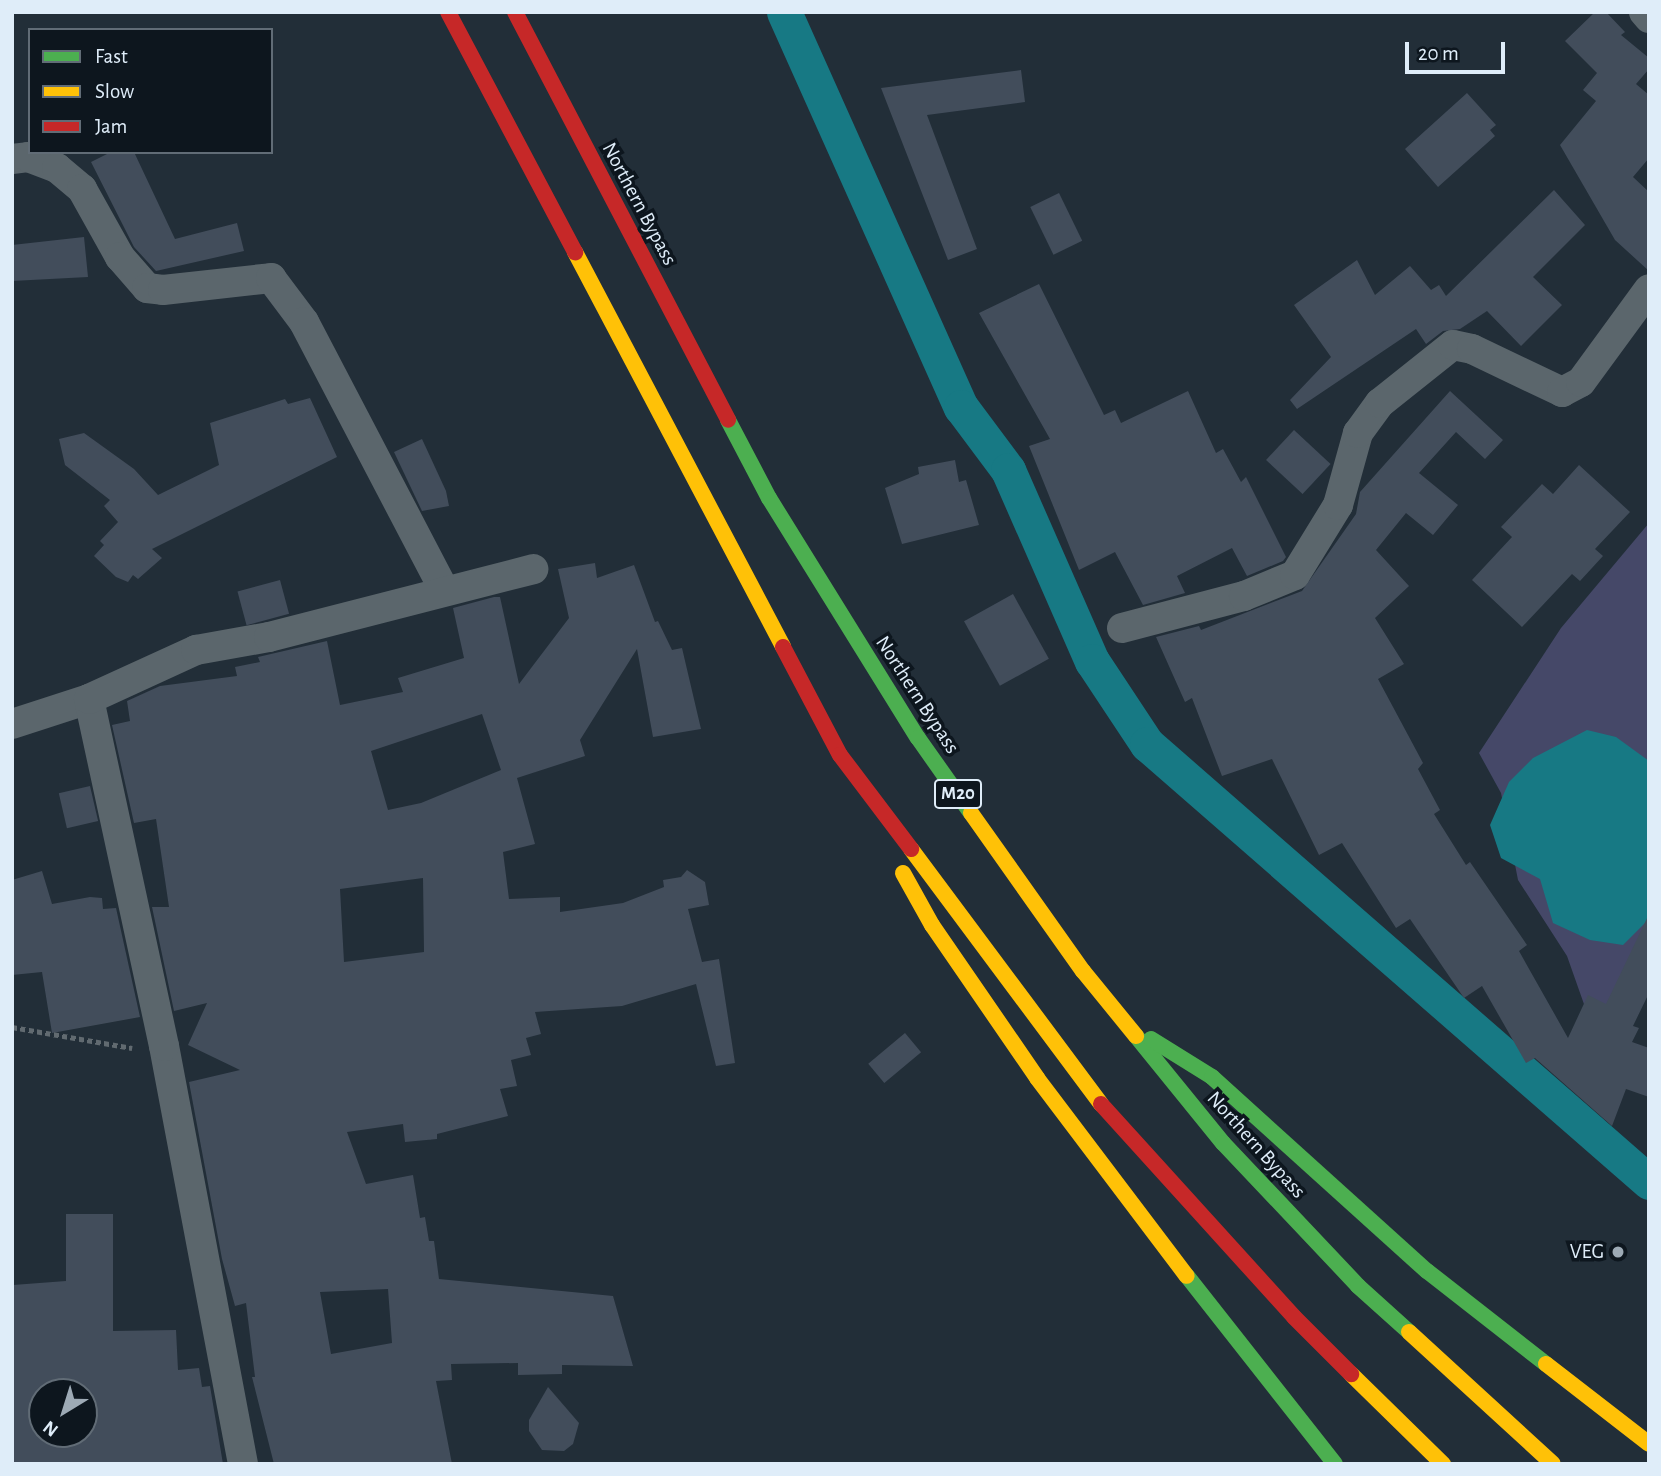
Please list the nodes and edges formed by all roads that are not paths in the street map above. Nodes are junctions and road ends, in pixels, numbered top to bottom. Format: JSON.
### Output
{"nodes":[{"id":1,"x":448,"y":12,"type":"edge"},
{"id":2,"x":515,"y":12,"type":"edge"},
{"id":3,"x":1644,"y":12,"type":"edge"},
{"id":4,"x":1649,"y":18,"type":"edge"},
{"id":5,"x":12,"y":159,"type":"edge"},
{"id":6,"x":1649,"y":289,"type":"edge"},
{"id":7,"x":533,"y":569,"type":"dead end"},
{"id":8,"x":443,"y":590,"type":"junction"},
{"id":9,"x":1122,"y":628,"type":"dead end"},
{"id":10,"x":89,"y":699,"type":"junction"},
{"id":11,"x":12,"y":724,"type":"edge"},
{"id":12,"x":840,"y":755,"type":"junction"},
{"id":13,"x":1123,"y":1021,"type":"junction"},
{"id":14,"x":1649,"y":1444,"type":"edge"},
{"id":15,"x":243,"y":1464,"type":"edge"},
{"id":16,"x":1335,"y":1464,"type":"edge"},
{"id":17,"x":1443,"y":1464,"type":"edge"},
{"id":18,"x":1553,"y":1464,"type":"edge"}],
"edges":[{"from":1,"to":12,"type":"highway"},
{"from":2,"to":13,"type":"highway","name":"Northern Bypass","number":"M20"},
{"from":3,"to":4,"type":"street"},
{"from":5,"to":8,"type":"street"},
{"from":6,"to":9,"type":"street"},
{"from":7,"to":8,"type":"street"},
{"from":8,"to":10,"type":"street"},
{"from":10,"to":11,"type":"street"},
{"from":10,"to":15,"type":"street"},
{"from":12,"to":16,"type":"highway"},
{"from":12,"to":17,"type":"highway"},
{"from":13,"to":14,"type":"highway"},
{"from":13,"to":18,"type":"highway","name":"Northern Bypass","number":"M20"}]}
